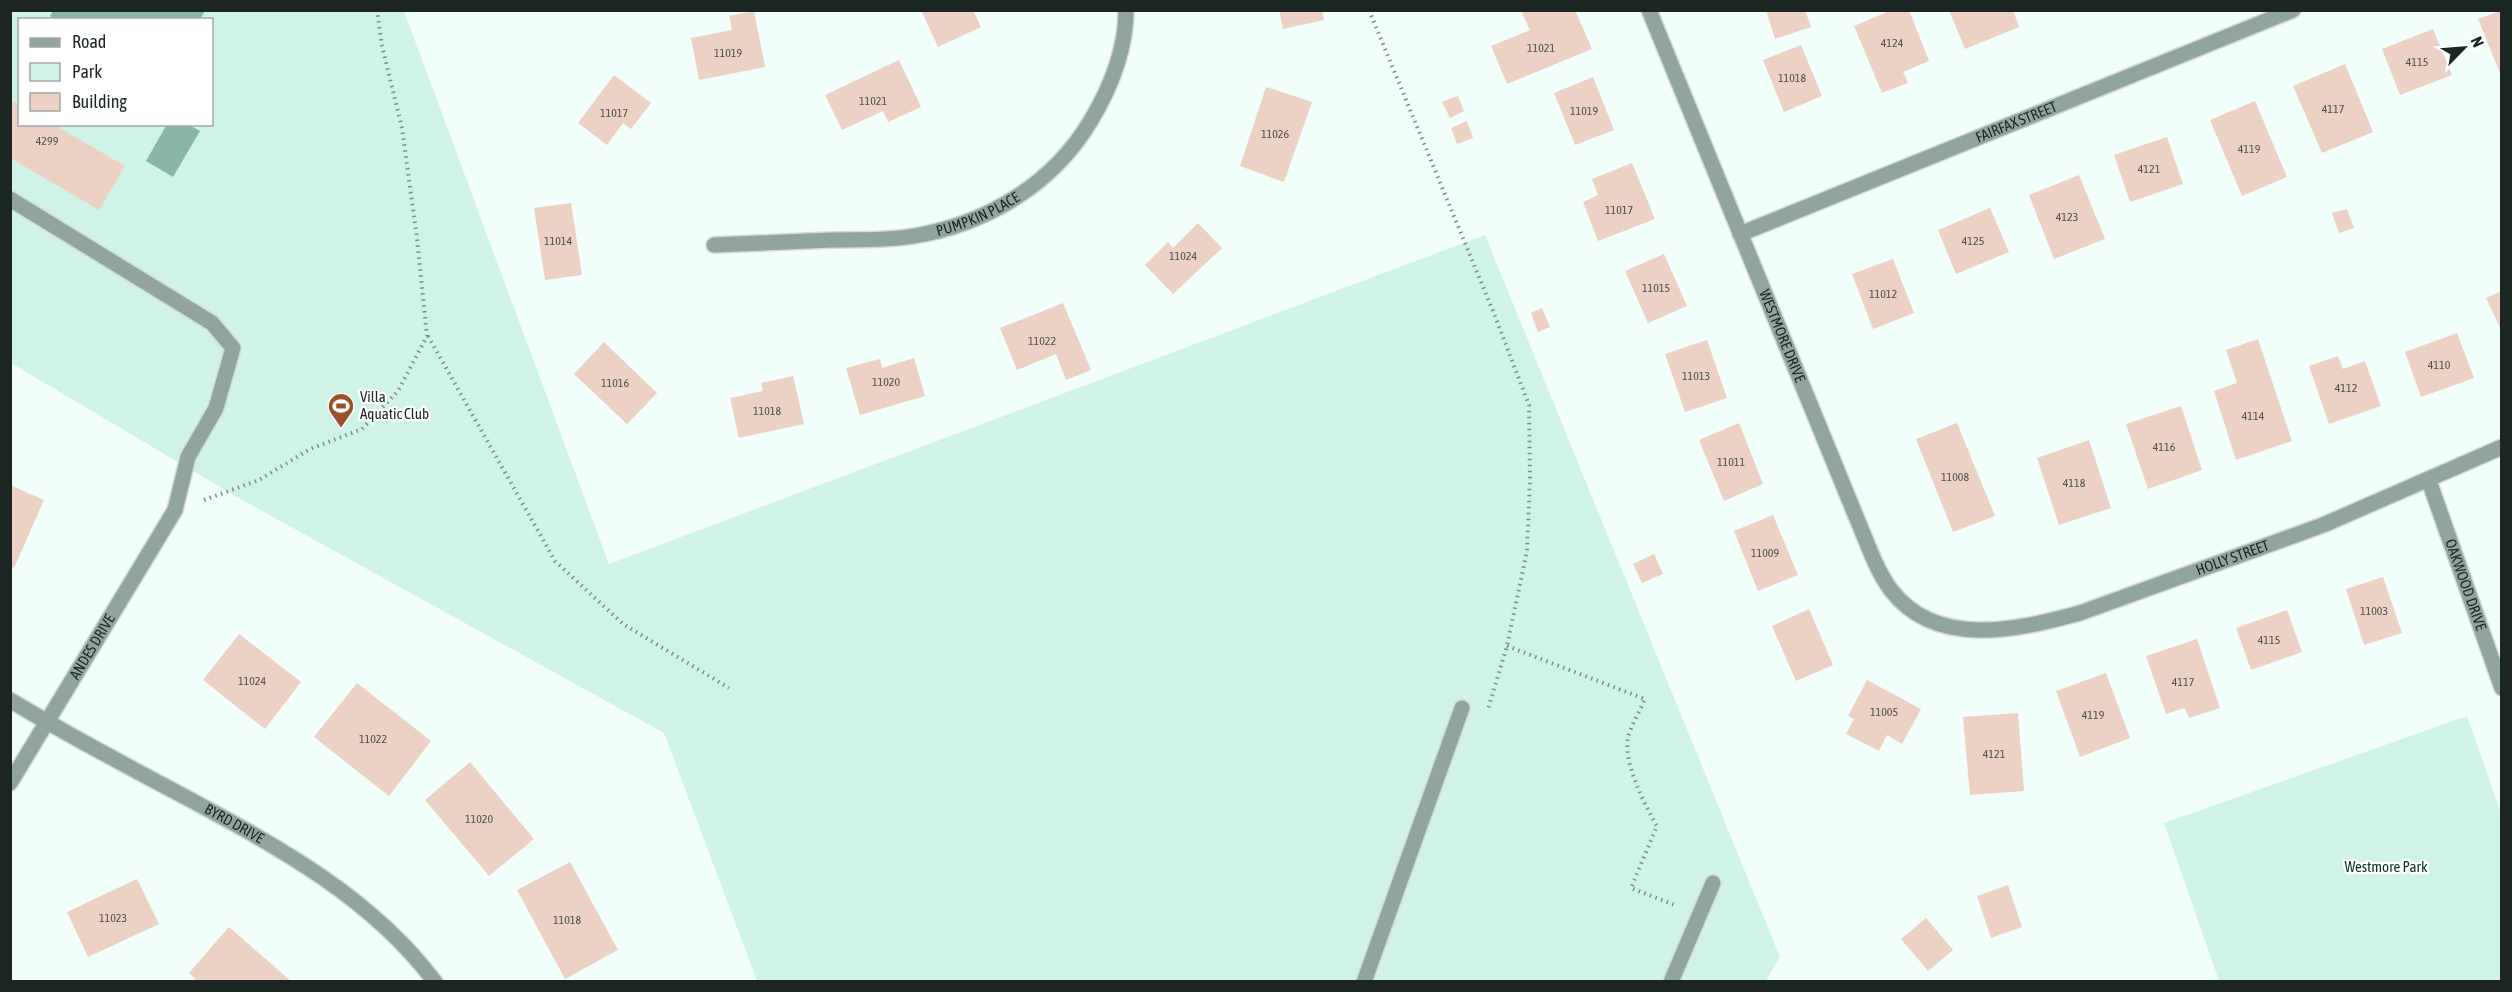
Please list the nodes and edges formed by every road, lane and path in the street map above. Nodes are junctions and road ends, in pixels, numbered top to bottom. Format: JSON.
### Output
{"nodes":[{"id":1,"x":377,"y":10,"type":"edge"},
{"id":2,"x":1126,"y":10,"type":"edge"},
{"id":3,"x":1369,"y":10,"type":"edge"},
{"id":4,"x":1648,"y":10,"type":"edge"},
{"id":5,"x":2293,"y":10,"type":"edge"},
{"id":6,"x":10,"y":199,"type":"edge"},
{"id":7,"x":1740,"y":234,"type":"junction"},
{"id":8,"x":714,"y":245,"type":"dead end"},
{"id":9,"x":427,"y":336,"type":"junction"},
{"id":10,"x":2502,"y":447,"type":"edge"},
{"id":11,"x":2429,"y":481,"type":"junction"},
{"id":12,"x":175,"y":510,"type":"junction"},
{"id":13,"x":1954,"y":629,"type":"joint"},
{"id":14,"x":1507,"y":646,"type":"junction"},
{"id":15,"x":729,"y":688,"type":"dead end"},
{"id":16,"x":2502,"y":688,"type":"edge"},
{"id":17,"x":10,"y":700,"type":"edge"},
{"id":18,"x":1462,"y":708,"type":"joint"},
{"id":19,"x":46,"y":722,"type":"junction"},
{"id":20,"x":10,"y":783,"type":"edge"},
{"id":21,"x":1713,"y":883,"type":"dead end"},
{"id":22,"x":1699,"y":914,"type":"junction"},
{"id":23,"x":435,"y":981,"type":"edge"},
{"id":24,"x":1364,"y":981,"type":"edge"},
{"id":25,"x":1671,"y":981,"type":"edge"}],
"edges":[{"from":1,"to":9,"type":"path"},
{"from":2,"to":8,"type":"street","name":"PUMPKIN PLACE"},
{"from":3,"to":14,"type":"path"},
{"from":4,"to":7,"type":"street","name":"WESTMORE DRIVE"},
{"from":5,"to":7,"type":"street","name":"FAIRFAX STREET"},
{"from":6,"to":12,"type":"street","name":"ANDES DRIVE"},
{"from":7,"to":13,"type":"street","name":"WESTMORE DRIVE"},
{"from":9,"to":12,"type":"path"},
{"from":9,"to":15,"type":"path"},
{"from":10,"to":11,"type":"street","name":"HOLLY STREET"},
{"from":11,"to":13,"type":"street","name":"HOLLY STREET"},
{"from":11,"to":16,"type":"street","name":"OAKWOOD DRIVE"},
{"from":12,"to":19,"type":"street","name":"ANDES DRIVE"},
{"from":14,"to":18,"type":"path"},
{"from":14,"to":22,"type":"path"},
{"from":17,"to":19,"type":"street","name":"BYRD DRIVE"},
{"from":18,"to":24,"type":"street"},
{"from":19,"to":20,"type":"street","name":"ANDES DRIVE"},
{"from":19,"to":23,"type":"street","name":"BYRD DRIVE"},
{"from":21,"to":22,"type":"street"},
{"from":22,"to":25,"type":"street"}]}
